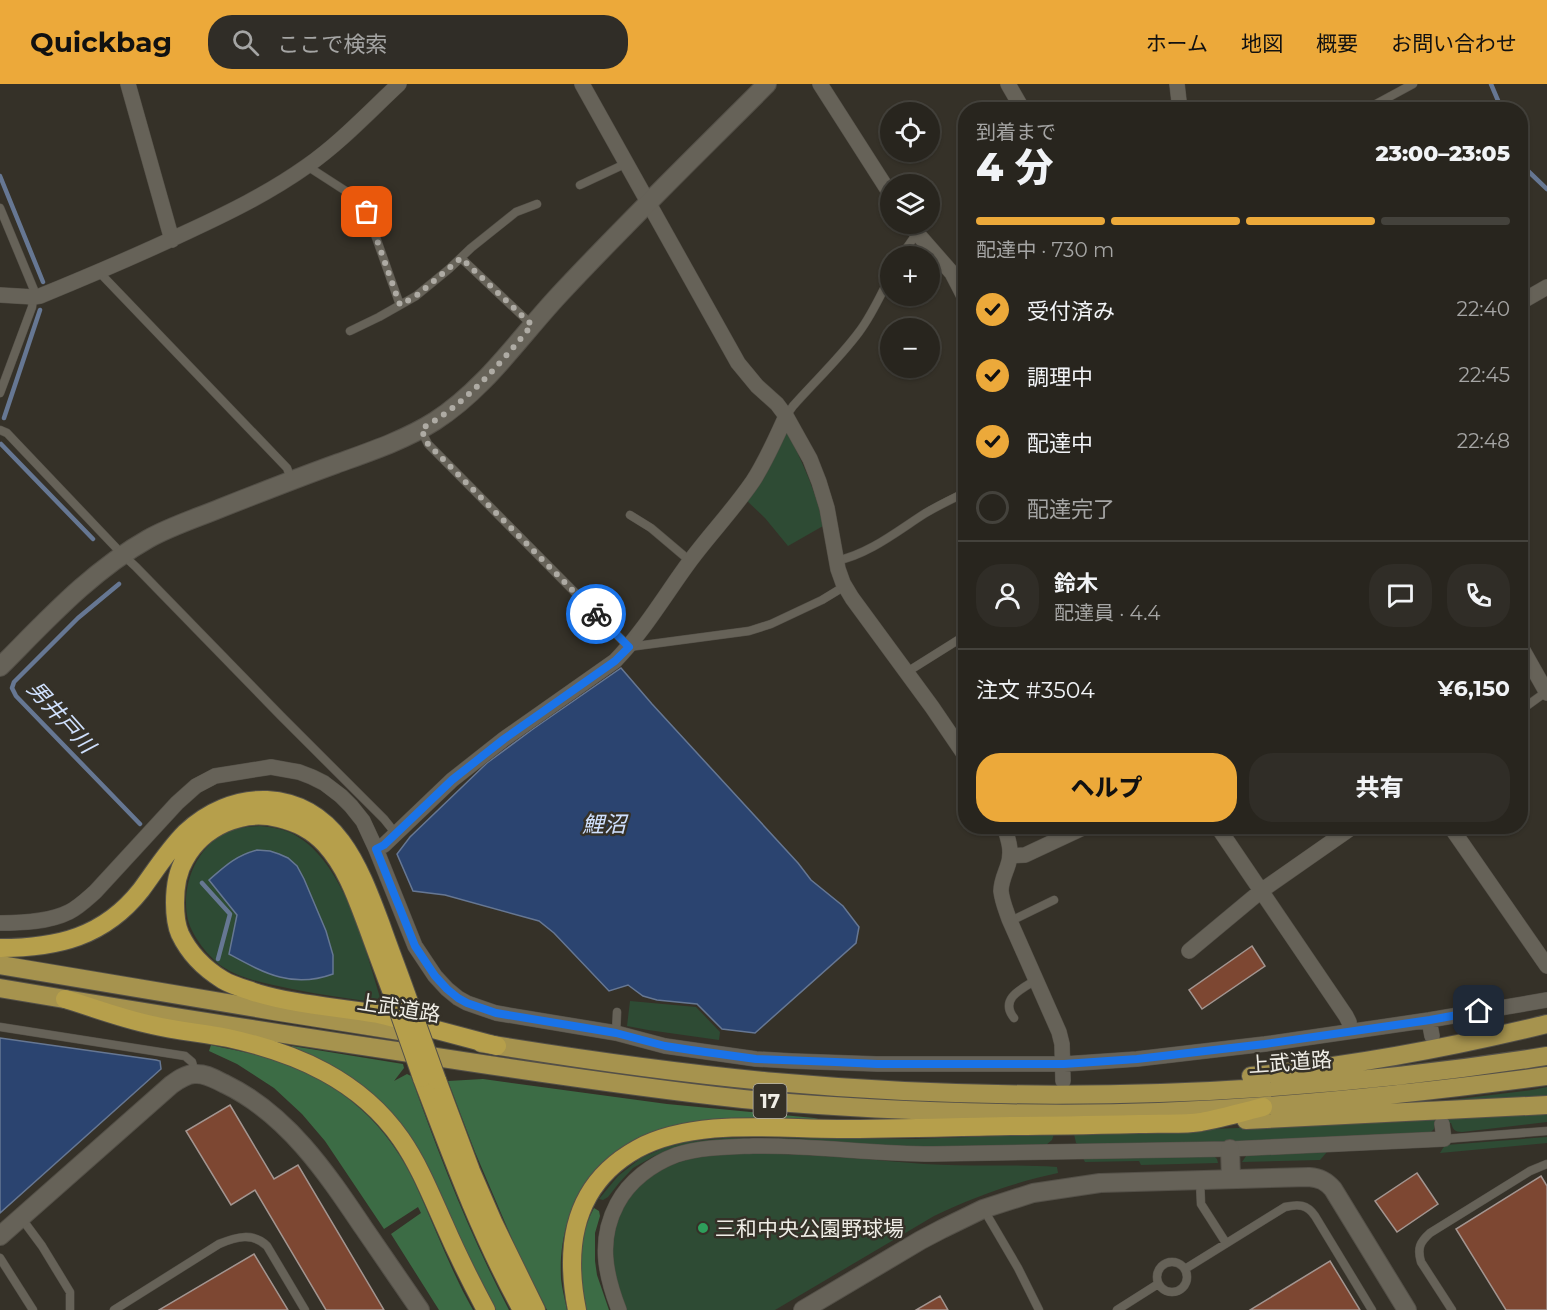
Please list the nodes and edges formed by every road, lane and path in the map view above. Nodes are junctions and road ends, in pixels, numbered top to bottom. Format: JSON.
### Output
{"nodes":[{"id":1,"x":128,"y":84,"type":"edge"},
{"id":2,"x":399,"y":84,"type":"edge"},
{"id":3,"x":582,"y":84,"type":"edge"},
{"id":4,"x":767,"y":84,"type":"edge"},
{"id":5,"x":820,"y":84,"type":"edge"},
{"id":6,"x":1008,"y":84,"type":"edge"},
{"id":7,"x":1177,"y":84,"type":"edge"},
{"id":8,"x":1413,"y":84,"type":"edge"},
{"id":9,"x":1018,"y":102,"type":"edge"},
{"id":10,"x":1179,"y":102,"type":"edge"},
{"id":11,"x":1380,"y":102,"type":"edge"},
{"id":12,"x":627,"y":163,"type":"junction"},
{"id":13,"x":308,"y":166,"type":"junction"},
{"id":14,"x":880,"y":178,"type":"edge"},
{"id":15,"x":580,"y":185,"type":"dead end"},
{"id":16,"x":649,"y":203,"type":"junction"},
{"id":17,"x":537,"y":204,"type":"dead end"},
{"id":18,"x":0,"y":208,"type":"edge"},
{"id":19,"x":918,"y":234,"type":"edge"},
{"id":20,"x":171,"y":240,"type":"junction"},
{"id":21,"x":461,"y":258,"type":"junction"},
{"id":22,"x":99,"y":272,"type":"junction"},
{"id":23,"x":958,"y":285,"type":"edge"},
{"id":24,"x":1547,"y":287,"type":"edge"},
{"id":25,"x":0,"y":295,"type":"edge"},
{"id":26,"x":880,"y":296,"type":"edge"},
{"id":27,"x":34,"y":297,"type":"junction"},
{"id":28,"x":1528,"y":298,"type":"edge"},
{"id":29,"x":400,"y":305,"type":"junction"},
{"id":30,"x":532,"y":325,"type":"junction"},
{"id":31,"x":350,"y":331,"type":"dead end"},
{"id":32,"x":0,"y":393,"type":"edge"},
{"id":33,"x":786,"y":416,"type":"junction"},
{"id":34,"x":421,"y":429,"type":"junction"},
{"id":35,"x":0,"y":430,"type":"edge"},
{"id":36,"x":291,"y":480,"type":"junction"},
{"id":37,"x":958,"y":496,"type":"edge"},
{"id":38,"x":630,"y":514,"type":"dead end"},
{"id":39,"x":122,"y":555,"type":"junction"},
{"id":40,"x":690,"y":561,"type":"junction"},
{"id":41,"x":836,"y":561,"type":"junction"},
{"id":42,"x":845,"y":586,"type":"junction"},
{"id":43,"x":958,"y":640,"type":"edge"},
{"id":44,"x":629,"y":647,"type":"junction"},
{"id":45,"x":1528,"y":659,"type":"edge"},
{"id":46,"x":0,"y":667,"type":"edge"},
{"id":47,"x":907,"y":672,"type":"junction"},
{"id":48,"x":1547,"y":692,"type":"edge"},
{"id":49,"x":1528,"y":705,"type":"edge"},
{"id":50,"x":958,"y":745,"type":"edge"},
{"id":51,"x":396,"y":834,"type":"junction"},
{"id":52,"x":1007,"y":834,"type":"edge"},
{"id":53,"x":1070,"y":834,"type":"edge"},
{"id":54,"x":1222,"y":834,"type":"edge"},
{"id":55,"x":1343,"y":834,"type":"edge"},
{"id":56,"x":1456,"y":834,"type":"edge"},
{"id":57,"x":376,"y":849,"type":"junction"},
{"id":58,"x":1010,"y":856,"type":"junction"},
{"id":59,"x":1261,"y":891,"type":"junction"},
{"id":60,"x":1054,"y":900,"type":"dead end"},
{"id":61,"x":1009,"y":919,"type":"junction"},
{"id":62,"x":0,"y":923,"type":"edge"},
{"id":63,"x":0,"y":948,"type":"edge"},
{"id":64,"x":1189,"y":951,"type":"dead end"},
{"id":65,"x":0,"y":965,"type":"edge"},
{"id":66,"x":1547,"y":966,"type":"edge"},
{"id":67,"x":1036,"y":980,"type":"junction"},
{"id":68,"x":0,"y":988,"type":"edge"},
{"id":69,"x":65,"y":999,"type":"junction"},
{"id":70,"x":1547,"y":1000,"type":"edge"},
{"id":71,"x":402,"y":1001,"type":"junction"},
{"id":72,"x":617,"y":1012,"type":"dead end"},
{"id":73,"x":1014,"y":1018,"type":"dead end"},
{"id":74,"x":1430,"y":1020,"type":"junction"},
{"id":75,"x":1547,"y":1024,"type":"edge"},
{"id":76,"x":0,"y":1027,"type":"edge"},
{"id":77,"x":1350,"y":1031,"type":"junction"},
{"id":78,"x":616,"y":1033,"type":"junction"},
{"id":79,"x":1432,"y":1036,"type":"dead end"},
{"id":80,"x":497,"y":1046,"type":"junction"},
{"id":81,"x":1547,"y":1056,"type":"edge"},
{"id":82,"x":1064,"y":1064,"type":"junction"},
{"id":83,"x":195,"y":1074,"type":"junction"},
{"id":84,"x":1547,"y":1076,"type":"edge"},
{"id":85,"x":430,"y":1079,"type":"junction"},
{"id":86,"x":1063,"y":1081,"type":"dead end"},
{"id":87,"x":1163,"y":1092,"type":"junction"},
{"id":88,"x":1547,"y":1105,"type":"edge"},
{"id":89,"x":1263,"y":1107,"type":"junction"},
{"id":90,"x":1132,"y":1113,"type":"junction"},
{"id":91,"x":1200,"y":1122,"type":"junction"},
{"id":92,"x":1547,"y":1131,"type":"edge"},
{"id":93,"x":1443,"y":1132,"type":"joint"},
{"id":94,"x":1065,"y":1134,"type":"dead end"},
{"id":95,"x":1230,"y":1149,"type":"junction"},
{"id":96,"x":1061,"y":1152,"type":"junction"},
{"id":97,"x":1547,"y":1164,"type":"edge"},
{"id":98,"x":1231,"y":1178,"type":"junction"},
{"id":99,"x":1200,"y":1180,"type":"junction"},
{"id":100,"x":983,"y":1209,"type":"junction"},
{"id":101,"x":21,"y":1218,"type":"junction"},
{"id":102,"x":0,"y":1236,"type":"edge"},
{"id":103,"x":1226,"y":1243,"type":"junction"},
{"id":104,"x":0,"y":1258,"type":"edge"},
{"id":105,"x":1185,"y":1269,"type":"junction"},
{"id":106,"x":1158,"y":1284,"type":"junction"},
{"id":107,"x":33,"y":1310,"type":"edge"},
{"id":108,"x":70,"y":1310,"type":"edge"},
{"id":109,"x":114,"y":1310,"type":"edge"},
{"id":110,"x":305,"y":1310,"type":"edge"},
{"id":111,"x":420,"y":1310,"type":"edge"},
{"id":112,"x":486,"y":1310,"type":"edge"},
{"id":113,"x":522,"y":1310,"type":"edge"},
{"id":114,"x":536,"y":1310,"type":"edge"},
{"id":115,"x":577,"y":1310,"type":"edge"},
{"id":116,"x":619,"y":1310,"type":"edge"},
{"id":117,"x":803,"y":1310,"type":"edge"},
{"id":118,"x":1039,"y":1310,"type":"edge"},
{"id":119,"x":1117,"y":1310,"type":"edge"},
{"id":120,"x":1371,"y":1310,"type":"edge"},
{"id":121,"x":1407,"y":1310,"type":"edge"},
{"id":122,"x":1452,"y":1310,"type":"edge"}],
"edges":[{"from":1,"to":20,"type":"street"},
{"from":2,"to":13,"type":"street"},
{"from":3,"to":12,"type":"street"},
{"from":4,"to":16,"type":"street"},
{"from":5,"to":14,"type":"street"},
{"from":6,"to":9,"type":"street"},
{"from":7,"to":10,"type":"street"},
{"from":8,"to":11,"type":"lane"},
{"from":12,"to":15,"type":"lane"},
{"from":12,"to":16,"type":"street"},
{"from":13,"to":20,"type":"street"},
{"from":13,"to":29,"type":"lane"},
{"from":16,"to":30,"type":"street"},
{"from":16,"to":33,"type":"street"},
{"from":17,"to":21,"type":"lane"},
{"from":18,"to":27,"type":"lane"},
{"from":19,"to":23,"type":"street"},
{"from":20,"to":22,"type":"street"},
{"from":21,"to":29,"type":"lane"},
{"from":21,"to":30,"type":"lane"},
{"from":22,"to":27,"type":"street"},
{"from":22,"to":36,"type":"lane"},
{"from":24,"to":28,"type":"street"},
{"from":25,"to":27,"type":"street"},
{"from":26,"to":33,"type":"lane"},
{"from":27,"to":32,"type":"lane"},
{"from":29,"to":31,"type":"lane"},
{"from":30,"to":34,"type":"street"},
{"from":33,"to":40,"type":"street"},
{"from":33,"to":41,"type":"street"},
{"from":34,"to":36,"type":"street"},
{"from":34,"to":44,"type":"lane"},
{"from":35,"to":39,"type":"lane"},
{"from":36,"to":39,"type":"street"},
{"from":37,"to":41,"type":"lane"},
{"from":38,"to":40,"type":"lane"},
{"from":39,"to":46,"type":"street"},
{"from":39,"to":51,"type":"lane"},
{"from":40,"to":44,"type":"street"},
{"from":41,"to":42,"type":"street"},
{"from":42,"to":44,"type":"lane"},
{"from":42,"to":47,"type":"street"},
{"from":43,"to":47,"type":"lane"},
{"from":44,"to":51,"type":"street"},
{"from":45,"to":48,"type":"street"},
{"from":47,"to":50,"type":"street"},
{"from":48,"to":49,"type":"lane"},
{"from":51,"to":57,"type":"street"},
{"from":52,"to":58,"type":"street"},
{"from":53,"to":58,"type":"street"},
{"from":54,"to":59,"type":"street"},
{"from":55,"to":59,"type":"street"},
{"from":56,"to":66,"type":"street"},
{"from":57,"to":62,"type":"street"},
{"from":57,"to":78,"type":"street"},
{"from":58,"to":61,"type":"street"},
{"from":59,"to":64,"type":"street"},
{"from":59,"to":77,"type":"street"},
{"from":60,"to":61,"type":"lane"},
{"from":61,"to":67,"type":"street"},
{"from":63,"to":71,"type":"highway"},
{"from":65,"to":80,"type":"highway","name":"上武道路","number":"17"},
{"from":67,"to":73,"type":"lane"},
{"from":67,"to":82,"type":"street"},
{"from":68,"to":69,"type":"highway","name":"上武道路","number":"17"},
{"from":69,"to":90,"type":"highway","name":"上武道路","number":"17"},
{"from":69,"to":112,"type":"highway"},
{"from":70,"to":74,"type":"street"},
{"from":71,"to":80,"type":"highway"},
{"from":71,"to":85,"type":"highway","bridge":true},
{"from":72,"to":78,"type":"lane"},
{"from":74,"to":77,"type":"street"},
{"from":74,"to":79,"type":"street"},
{"from":75,"to":87,"type":"highway"},
{"from":76,"to":83,"type":"lane"},
{"from":77,"to":82,"type":"street"},
{"from":78,"to":82,"type":"street"},
{"from":80,"to":87,"type":"highway","name":"上武道路","number":"17"},
{"from":81,"to":87,"type":"highway","name":"上武道路","number":"17"},
{"from":82,"to":86,"type":"street"},
{"from":83,"to":101,"type":"street"},
{"from":83,"to":111,"type":"street"},
{"from":84,"to":89,"type":"highway","name":"上武道路","number":"17"},
{"from":85,"to":113,"type":"highway"},
{"from":85,"to":114,"type":"highway"},
{"from":88,"to":91,"type":"highway"},
{"from":89,"to":90,"type":"highway","name":"上武道路","number":"17"},
{"from":89,"to":91,"type":"highway"},
{"from":90,"to":91,"type":"highway"},
{"from":91,"to":115,"type":"highway"},
{"from":92,"to":93,"type":"lane"},
{"from":93,"to":95,"type":"street"},
{"from":94,"to":96,"type":"street"},
{"from":95,"to":96,"type":"street"},
{"from":95,"to":98,"type":"street"},
{"from":96,"to":116,"type":"street"},
{"from":97,"to":122,"type":"lane"},
{"from":98,"to":99,"type":"street"},
{"from":98,"to":121,"type":"street"},
{"from":99,"to":100,"type":"street"},
{"from":99,"to":103,"type":"lane"},
{"from":100,"to":117,"type":"street"},
{"from":100,"to":118,"type":"lane"},
{"from":101,"to":102,"type":"street"},
{"from":101,"to":108,"type":"lane"},
{"from":103,"to":105,"type":"lane"},
{"from":103,"to":120,"type":"lane"},
{"from":104,"to":107,"type":"lane"},
{"from":105,"to":106,"type":"lane"},
{"from":105,"to":106,"type":"lane"},
{"from":106,"to":119,"type":"lane"},
{"from":109,"to":110,"type":"lane"}]}
